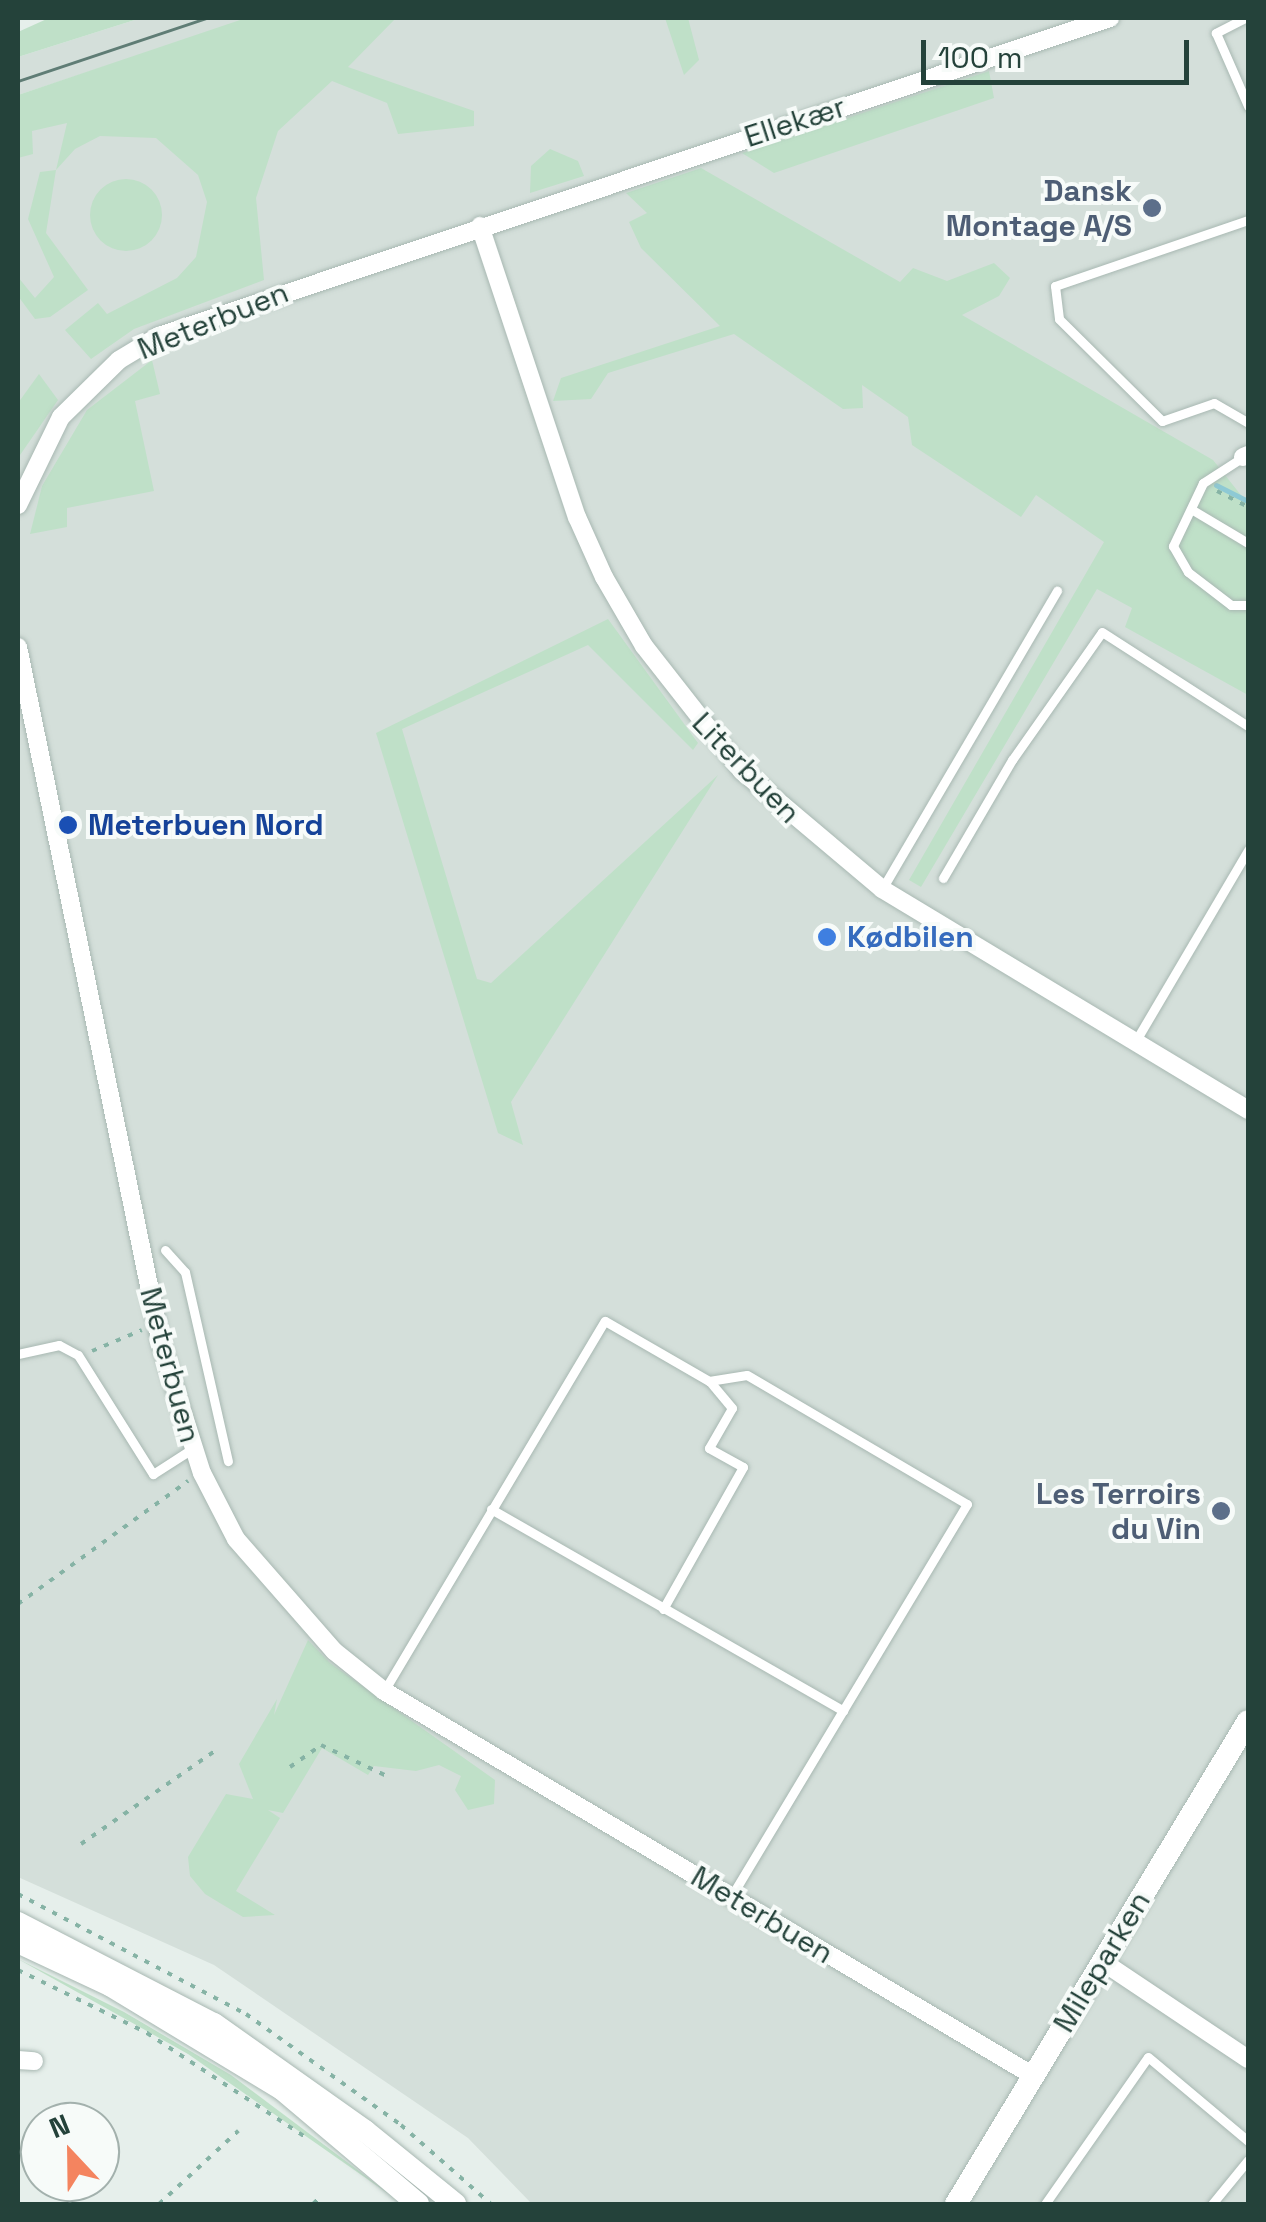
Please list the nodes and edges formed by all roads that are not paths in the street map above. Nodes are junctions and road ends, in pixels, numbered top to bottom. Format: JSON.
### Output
{"nodes":[{"id":1,"x":1110,"y":18,"type":"edge"},
{"id":2,"x":1245,"y":18,"type":"edge"},
{"id":3,"x":1248,"y":106,"type":"edge"},
{"id":4,"x":1248,"y":220,"type":"edge"},
{"id":5,"x":480,"y":226,"type":"junction"},
{"id":6,"x":1248,"y":423,"type":"edge"},
{"id":7,"x":1246,"y":456,"type":"edge"},
{"id":8,"x":18,"y":505,"type":"edge"},
{"id":9,"x":1191,"y":509,"type":"junction"},
{"id":10,"x":1248,"y":543,"type":"edge"},
{"id":11,"x":1057,"y":592,"type":"dead end"},
{"id":12,"x":1248,"y":605,"type":"edge"},
{"id":13,"x":18,"y":647,"type":"edge"},
{"id":14,"x":1248,"y":726,"type":"edge"},
{"id":15,"x":1248,"y":850,"type":"edge"},
{"id":16,"x":943,"y":878,"type":"dead end"},
{"id":17,"x":882,"y":888,"type":"junction"},
{"id":18,"x":1135,"y":1042,"type":"junction"},
{"id":19,"x":1248,"y":1110,"type":"edge"},
{"id":20,"x":165,"y":1250,"type":"dead end"},
{"id":21,"x":18,"y":1354,"type":"edge"},
{"id":22,"x":708,"y":1380,"type":"junction"},
{"id":23,"x":192,"y":1449,"type":"junction"},
{"id":24,"x":228,"y":1460,"type":"dead end"},
{"id":25,"x":491,"y":1509,"type":"junction"},
{"id":26,"x":664,"y":1609,"type":"junction"},
{"id":27,"x":384,"y":1690,"type":"junction"},
{"id":28,"x":843,"y":1711,"type":"junction"},
{"id":29,"x":1248,"y":1721,"type":"edge"},
{"id":30,"x":731,"y":1897,"type":"junction"},
{"id":31,"x":18,"y":1923,"type":"edge"},
{"id":32,"x":18,"y":1942,"type":"edge"},
{"id":33,"x":1102,"y":1962,"type":"junction"},
{"id":34,"x":1248,"y":2060,"type":"edge"},
{"id":35,"x":1032,"y":2075,"type":"junction"},
{"id":36,"x":1248,"y":2141,"type":"edge"},
{"id":37,"x":1248,"y":2160,"type":"edge"},
{"id":38,"x":418,"y":2204,"type":"edge"},
{"id":39,"x":455,"y":2204,"type":"edge"},
{"id":40,"x":956,"y":2204,"type":"edge"},
{"id":41,"x":1045,"y":2204,"type":"edge"},
{"id":42,"x":1212,"y":2204,"type":"edge"}],
"edges":[{"from":1,"to":5,"type":"street","name":"Ellekær"},
{"from":2,"to":3,"type":"lane"},
{"from":4,"to":6,"type":"lane"},
{"from":5,"to":8,"type":"street","name":"Meterbuen"},
{"from":5,"to":17,"type":"street","name":"Literbuen"},
{"from":7,"to":9,"type":"lane"},
{"from":9,"to":10,"type":"lane"},
{"from":9,"to":12,"type":"lane"},
{"from":11,"to":17,"type":"lane"},
{"from":13,"to":23,"type":"street","name":"Meterbuen"},
{"from":14,"to":16,"type":"lane"},
{"from":15,"to":18,"type":"lane"},
{"from":17,"to":18,"type":"street","name":"Literbuen"},
{"from":18,"to":19,"type":"street","name":"Literbuen"},
{"from":20,"to":24,"type":"lane"},
{"from":21,"to":23,"type":"lane"},
{"from":22,"to":25,"type":"lane"},
{"from":22,"to":26,"type":"lane"},
{"from":22,"to":28,"type":"lane"},
{"from":23,"to":27,"type":"street","name":"Meterbuen"},
{"from":25,"to":26,"type":"lane"},
{"from":25,"to":27,"type":"lane"},
{"from":26,"to":28,"type":"lane"},
{"from":27,"to":30,"type":"street","name":"Meterbuen"},
{"from":28,"to":30,"type":"lane"},
{"from":29,"to":33,"type":"street","name":"Mileparken"},
{"from":30,"to":35,"type":"street","name":"Meterbuen"},
{"from":31,"to":39,"type":"street"},
{"from":32,"to":38,"type":"street"},
{"from":33,"to":34,"type":"street"},
{"from":33,"to":35,"type":"street","name":"Mileparken"},
{"from":35,"to":40,"type":"street","name":"Mileparken"},
{"from":36,"to":41,"type":"lane"},
{"from":37,"to":42,"type":"lane"}]}
